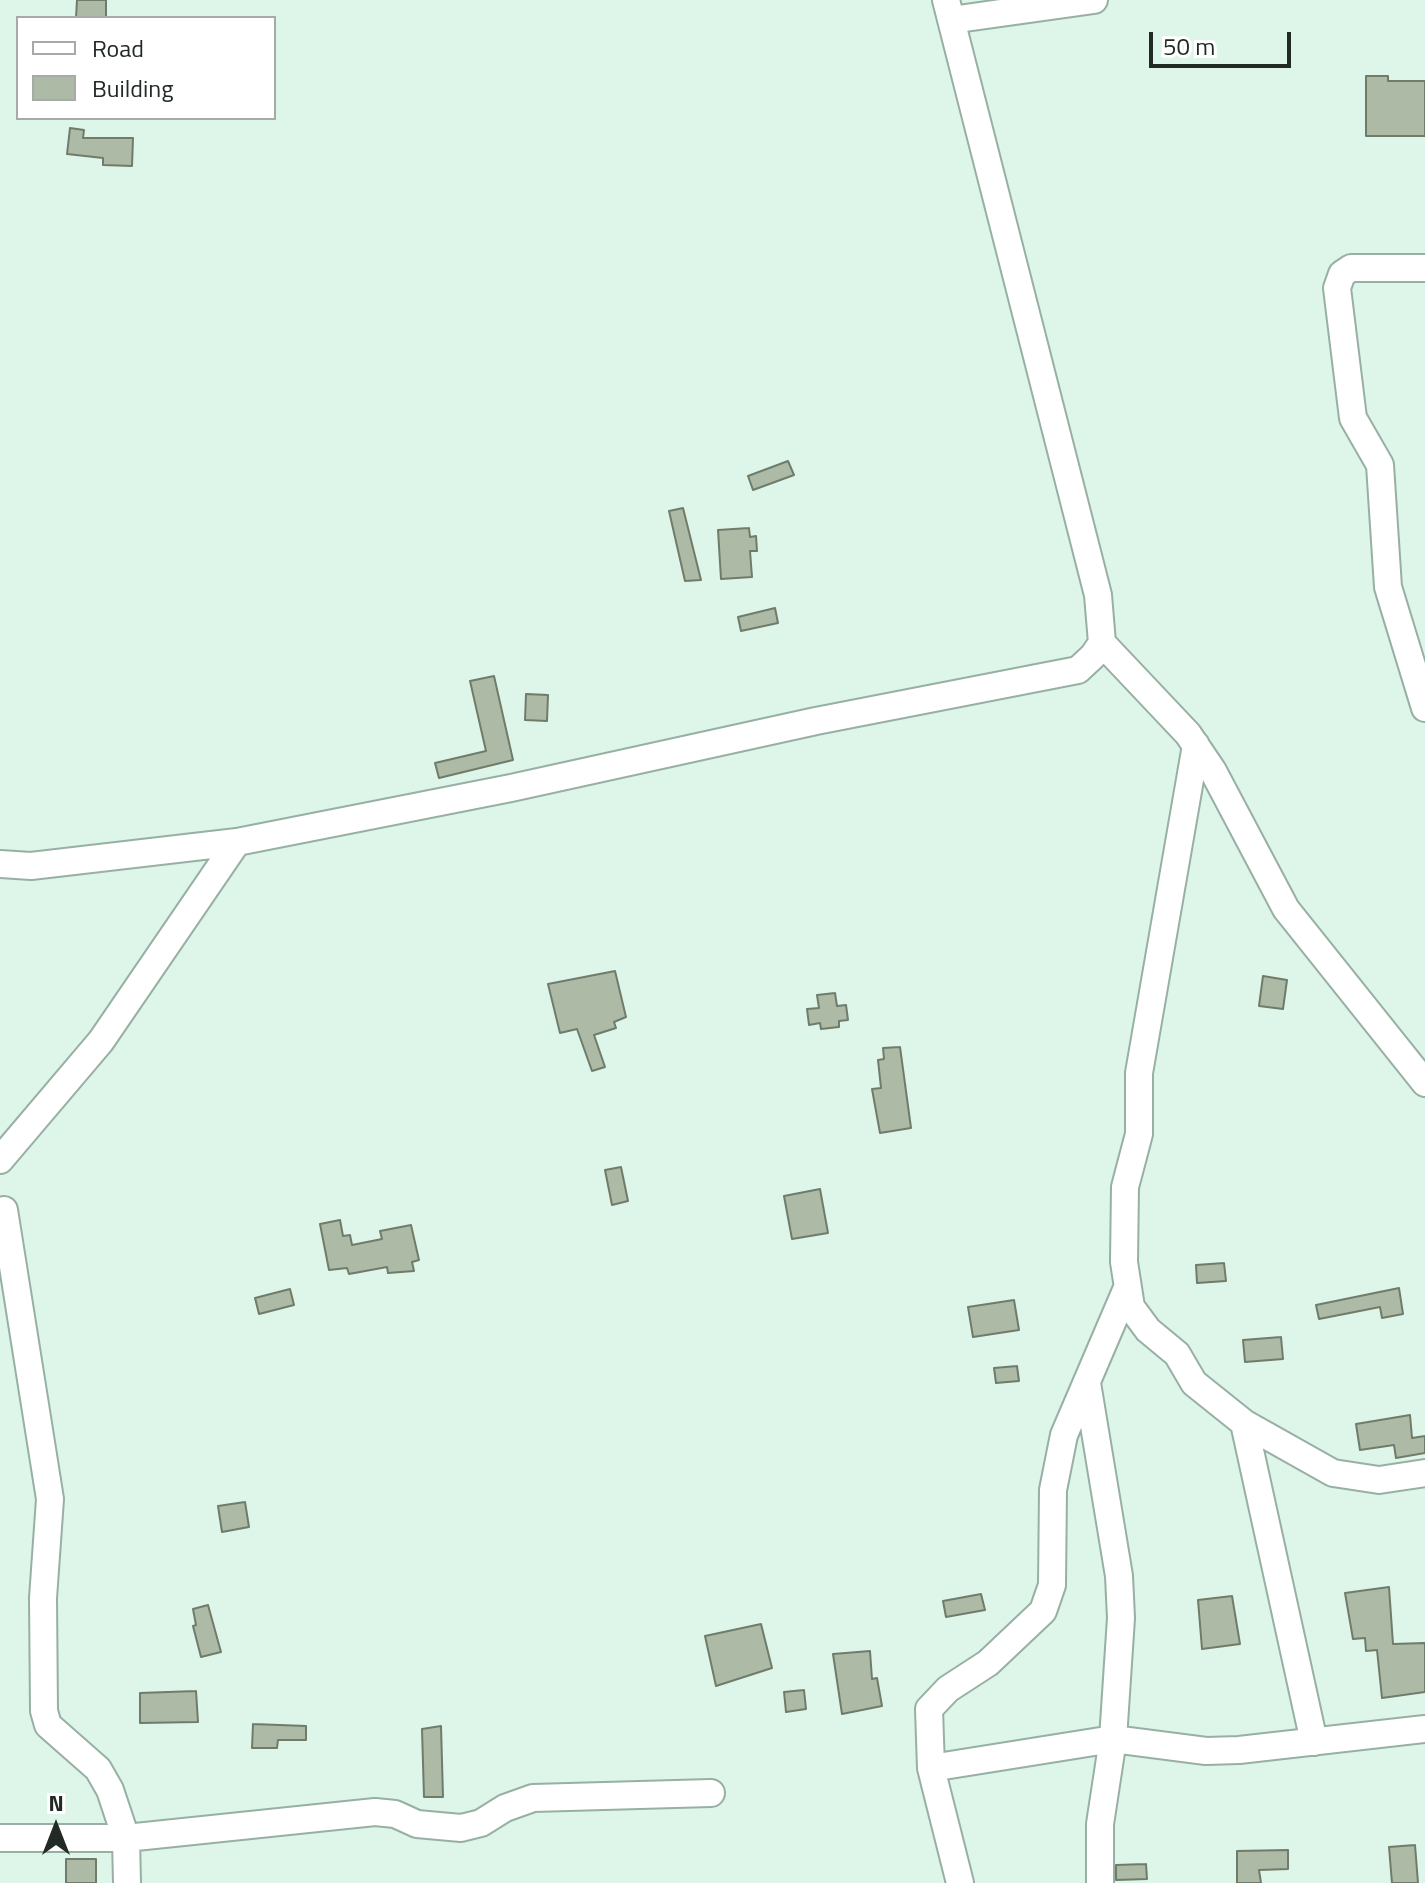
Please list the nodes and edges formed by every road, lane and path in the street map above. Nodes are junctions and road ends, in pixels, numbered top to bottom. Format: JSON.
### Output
{"nodes":[{"id":1,"x":1094,"y":0,"type":"edge"},
{"id":2,"x":949,"y":10,"type":"edge"},
{"id":3,"x":1425,"y":268,"type":"edge"},
{"id":4,"x":1102,"y":643,"type":"junction"},
{"id":5,"x":1425,"y":708,"type":"edge"},
{"id":6,"x":1196,"y":745,"type":"junction"},
{"id":7,"x":237,"y":842,"type":"junction"},
{"id":8,"x":0,"y":864,"type":"edge"},
{"id":9,"x":1425,"y":1083,"type":"edge"},
{"id":10,"x":0,"y":1160,"type":"edge"},
{"id":11,"x":4,"y":1210,"type":"dead end"},
{"id":12,"x":1127,"y":1288,"type":"junction"},
{"id":13,"x":1087,"y":1383,"type":"junction"},
{"id":14,"x":1244,"y":1423,"type":"junction"},
{"id":15,"x":1425,"y":1473,"type":"edge"},
{"id":16,"x":1425,"y":1729,"type":"edge"},
{"id":17,"x":1113,"y":1739,"type":"junction"},
{"id":18,"x":1314,"y":1742,"type":"junction"},
{"id":19,"x":931,"y":1768,"type":"junction"},
{"id":20,"x":711,"y":1793,"type":"dead end"},
{"id":21,"x":0,"y":1838,"type":"edge"},
{"id":22,"x":126,"y":1838,"type":"junction"},
{"id":23,"x":127,"y":1883,"type":"edge"},
{"id":24,"x":960,"y":1883,"type":"edge"},
{"id":25,"x":1100,"y":1883,"type":"edge"}],
"edges":[{"from":1,"to":2,"type":"street"},
{"from":2,"to":4,"type":"street"},
{"from":3,"to":5,"type":"street"},
{"from":4,"to":6,"type":"street"},
{"from":4,"to":7,"type":"street"},
{"from":6,"to":9,"type":"street"},
{"from":6,"to":12,"type":"street"},
{"from":7,"to":8,"type":"street"},
{"from":7,"to":10,"type":"street"},
{"from":11,"to":22,"type":"street"},
{"from":12,"to":13,"type":"street"},
{"from":12,"to":14,"type":"street"},
{"from":13,"to":17,"type":"street"},
{"from":13,"to":19,"type":"street"},
{"from":14,"to":15,"type":"street"},
{"from":14,"to":18,"type":"street"},
{"from":16,"to":18,"type":"street"},
{"from":17,"to":18,"type":"street"},
{"from":17,"to":19,"type":"street"},
{"from":17,"to":25,"type":"street"},
{"from":19,"to":24,"type":"street"},
{"from":20,"to":22,"type":"street"},
{"from":21,"to":22,"type":"street"},
{"from":22,"to":23,"type":"street"}]}
